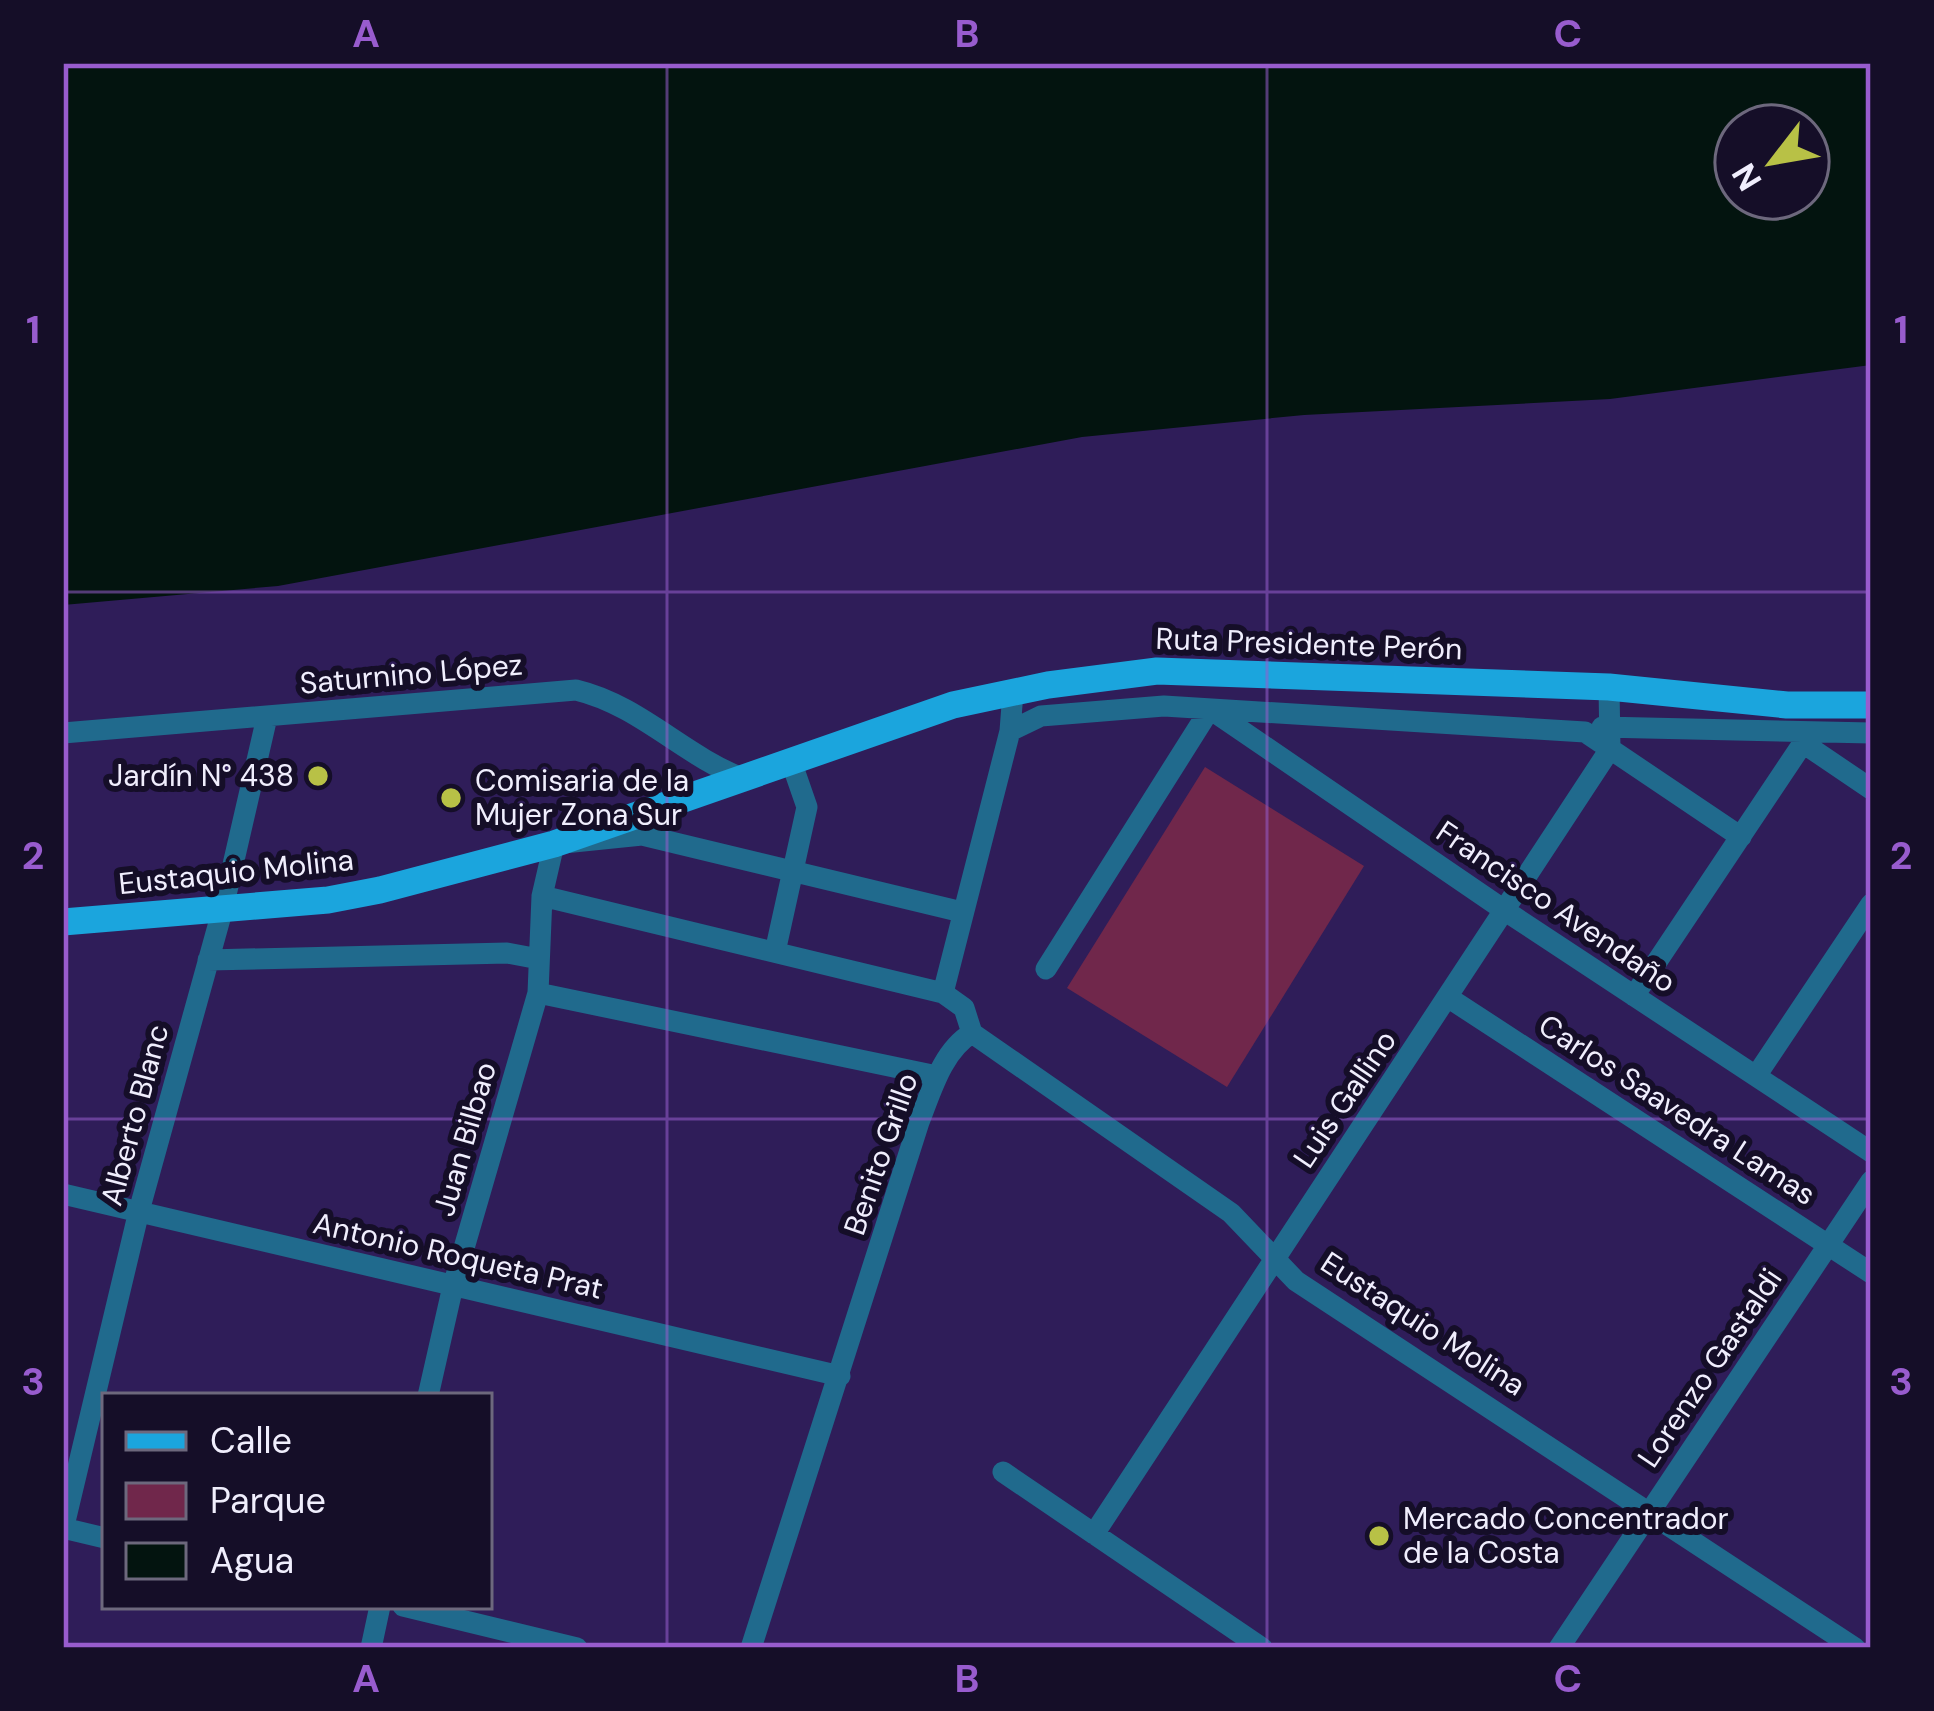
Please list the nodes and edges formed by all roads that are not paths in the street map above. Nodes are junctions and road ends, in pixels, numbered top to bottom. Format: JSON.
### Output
{"nodes":[{"id":1,"x":1609,"y":687,"type":"junction"},
{"id":2,"x":1013,"y":692,"type":"junction"},
{"id":3,"x":1787,"y":705,"type":"junction"},
{"id":4,"x":1871,"y":705,"type":"edge"},
{"id":5,"x":1210,"y":709,"type":"junction"},
{"id":6,"x":267,"y":717,"type":"junction"},
{"id":7,"x":1611,"y":724,"type":"junction"},
{"id":8,"x":1010,"y":731,"type":"junction"},
{"id":9,"x":1585,"y":732,"type":"junction"},
{"id":10,"x":63,"y":733,"type":"edge"},
{"id":11,"x":1871,"y":733,"type":"edge"},
{"id":12,"x":1801,"y":738,"type":"junction"},
{"id":13,"x":1610,"y":749,"type":"junction"},
{"id":14,"x":791,"y":761,"type":"junction"},
{"id":15,"x":742,"y":778,"type":"junction"},
{"id":16,"x":1871,"y":789,"type":"edge"},
{"id":17,"x":1741,"y":837,"type":"junction"},
{"id":18,"x":554,"y":844,"type":"junction"},
{"id":19,"x":794,"y":871,"type":"junction"},
{"id":20,"x":542,"y":896,"type":"junction"},
{"id":21,"x":1871,"y":904,"type":"edge"},
{"id":22,"x":223,"y":908,"type":"junction"},
{"id":23,"x":962,"y":911,"type":"junction"},
{"id":24,"x":1507,"y":912,"type":"junction"},
{"id":25,"x":63,"y":922,"type":"edge"},
{"id":26,"x":775,"y":952,"type":"junction"},
{"id":27,"x":539,"y":959,"type":"junction"},
{"id":28,"x":208,"y":960,"type":"junction"},
{"id":29,"x":1046,"y":970,"type":"dead end"},
{"id":30,"x":943,"y":992,"type":"junction"},
{"id":31,"x":538,"y":993,"type":"junction"},
{"id":32,"x":1634,"y":996,"type":"junction"},
{"id":33,"x":1449,"y":998,"type":"junction"},
{"id":34,"x":972,"y":1033,"type":"junction"},
{"id":35,"x":937,"y":1076,"type":"junction"},
{"id":36,"x":1756,"y":1076,"type":"junction"},
{"id":37,"x":1871,"y":1152,"type":"edge"},
{"id":38,"x":1871,"y":1181,"type":"edge"},
{"id":39,"x":63,"y":1194,"type":"edge"},
{"id":40,"x":139,"y":1211,"type":"junction"},
{"id":41,"x":1829,"y":1245,"type":"junction"},
{"id":42,"x":1276,"y":1257,"type":"junction"},
{"id":43,"x":1871,"y":1274,"type":"edge"},
{"id":44,"x":453,"y":1286,"type":"junction"},
{"id":45,"x":840,"y":1376,"type":"junction"},
{"id":46,"x":429,"y":1393,"type":"edge"},
{"id":47,"x":1003,"y":1472,"type":"dead end"},
{"id":48,"x":1650,"y":1513,"type":"junction"},
{"id":49,"x":63,"y":1529,"type":"edge"},
{"id":50,"x":1094,"y":1534,"type":"junction"},
{"id":51,"x":102,"y":1537,"type":"edge"},
{"id":52,"x":379,"y":1609,"type":"edge"},
{"id":53,"x":415,"y":1609,"type":"edge"},
{"id":54,"x":370,"y":1648,"type":"edge"},
{"id":55,"x":577,"y":1648,"type":"edge"},
{"id":56,"x":751,"y":1648,"type":"edge"},
{"id":57,"x":1262,"y":1648,"type":"edge"},
{"id":58,"x":1559,"y":1648,"type":"edge"},
{"id":59,"x":1855,"y":1648,"type":"edge"}],
"edges":[{"from":1,"to":2,"type":"main road","name":"Ruta Presidente Perón"},
{"from":1,"to":3,"type":"main road","name":"Ruta Presidente Perón"},
{"from":1,"to":7,"type":"street","name":"Luis Gallino"},
{"from":2,"to":8,"type":"street"},
{"from":2,"to":14,"type":"main road","name":"Ruta Presidente Perón"},
{"from":3,"to":4,"type":"main road","name":"Ruta Presidente Perón"},
{"from":3,"to":12,"type":"street"},
{"from":5,"to":8,"type":"street"},
{"from":5,"to":9,"type":"street"},
{"from":5,"to":24,"type":"street","name":"Francisco Avendaño"},
{"from":5,"to":29,"type":"street"},
{"from":6,"to":10,"type":"street","name":"Saturnino López"},
{"from":6,"to":15,"type":"street","name":"Saturnino López"},
{"from":6,"to":22,"type":"street","name":"Alberto Blanc"},
{"from":7,"to":9,"type":"street"},
{"from":7,"to":12,"type":"street"},
{"from":7,"to":13,"type":"street","name":"Luis Gallino"},
{"from":8,"to":23,"type":"street"},
{"from":9,"to":13,"type":"street"},
{"from":11,"to":12,"type":"street"},
{"from":12,"to":16,"type":"street"},
{"from":12,"to":17,"type":"street"},
{"from":13,"to":17,"type":"street"},
{"from":13,"to":24,"type":"street","name":"Luis Gallino"},
{"from":14,"to":15,"type":"main road","name":"Ruta Presidente Perón"},
{"from":14,"to":19,"type":"street"},
{"from":15,"to":18,"type":"main road","name":"Ruta Presidente Perón"},
{"from":17,"to":32,"type":"street"},
{"from":18,"to":19,"type":"street"},
{"from":18,"to":20,"type":"street","name":"Juan Bilbao"},
{"from":18,"to":22,"type":"main road","name":"Eustaquio Molina"},
{"from":19,"to":23,"type":"street"},
{"from":19,"to":26,"type":"street"},
{"from":20,"to":26,"type":"street"},
{"from":20,"to":27,"type":"street","name":"Juan Bilbao"},
{"from":21,"to":36,"type":"street"},
{"from":22,"to":25,"type":"main road","name":"Eustaquio Molina"},
{"from":22,"to":28,"type":"street","name":"Alberto Blanc"},
{"from":23,"to":30,"type":"street"},
{"from":24,"to":32,"type":"street","name":"Francisco Avendaño"},
{"from":24,"to":33,"type":"street","name":"Luis Gallino"},
{"from":26,"to":30,"type":"street"},
{"from":27,"to":28,"type":"street"},
{"from":27,"to":31,"type":"street","name":"Juan Bilbao"},
{"from":28,"to":40,"type":"street","name":"Alberto Blanc"},
{"from":30,"to":34,"type":"street"},
{"from":31,"to":35,"type":"street"},
{"from":31,"to":44,"type":"street","name":"Juan Bilbao"},
{"from":32,"to":36,"type":"street","name":"Francisco Avendaño"},
{"from":33,"to":41,"type":"street","name":"Carlos Saavedra Lamas"},
{"from":33,"to":42,"type":"street","name":"Luis Gallino"},
{"from":34,"to":35,"type":"street","name":"Benito Grillo"},
{"from":34,"to":42,"type":"street","name":"Eustaquio Molina"},
{"from":35,"to":45,"type":"street","name":"Benito Grillo"},
{"from":36,"to":37,"type":"street","name":"Francisco Avendaño"},
{"from":38,"to":41,"type":"street","name":"Lorenzo Gastaldi"},
{"from":39,"to":40,"type":"street","name":"Antonio Roqueta Prat"},
{"from":40,"to":44,"type":"street","name":"Antonio Roqueta Prat"},
{"from":40,"to":49,"type":"street","name":"Alberto Blanc"},
{"from":41,"to":43,"type":"street","name":"Carlos Saavedra Lamas"},
{"from":41,"to":48,"type":"street","name":"Lorenzo Gastaldi"},
{"from":42,"to":48,"type":"street","name":"Eustaquio Molina"},
{"from":42,"to":50,"type":"street","name":"Luis Gallino"},
{"from":44,"to":45,"type":"street","name":"Antonio Roqueta Prat"},
{"from":44,"to":46,"type":"street","name":"Juan Bilbao"},
{"from":45,"to":56,"type":"street","name":"Benito Grillo"},
{"from":47,"to":50,"type":"street"},
{"from":48,"to":58,"type":"street","name":"Lorenzo Gastaldi"},
{"from":48,"to":59,"type":"street","name":"Eustaquio Molina"},
{"from":49,"to":51,"type":"street"},
{"from":50,"to":57,"type":"street"},
{"from":52,"to":54,"type":"street"},
{"from":53,"to":55,"type":"street"}]}
